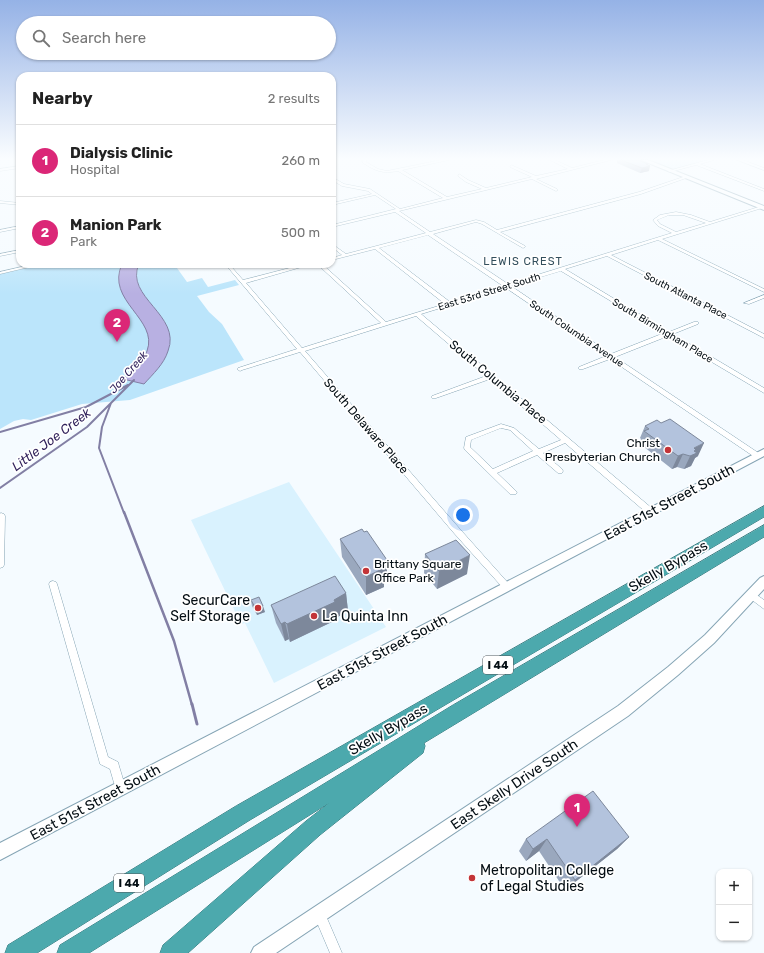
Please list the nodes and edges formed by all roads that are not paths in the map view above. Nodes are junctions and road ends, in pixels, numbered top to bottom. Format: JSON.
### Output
{"nodes":[{"id":1,"x":390,"y":204,"type":"edge"},
{"id":2,"x":421,"y":204,"type":"edge"},
{"id":3,"x":597,"y":204,"type":"edge"},
{"id":4,"x":763,"y":208,"type":"edge"},
{"id":5,"x":398,"y":210,"type":"junction"},
{"id":6,"x":710,"y":223,"type":"junction"},
{"id":7,"x":336,"y":225,"type":"edge"},
{"id":8,"x":16,"y":228,"type":"edge"},
{"id":9,"x":0,"y":231,"type":"edge"},
{"id":10,"x":498,"y":231,"type":"junction"},
{"id":11,"x":430,"y":233,"type":"junction"},
{"id":12,"x":677,"y":234,"type":"junction"},
{"id":13,"x":659,"y":239,"type":"junction"},
{"id":14,"x":336,"y":247,"type":"edge"},
{"id":15,"x":523,"y":247,"type":"dead end"},
{"id":16,"x":376,"y":248,"type":"junction"},
{"id":17,"x":16,"y":252,"type":"edge"},
{"id":18,"x":0,"y":255,"type":"edge"},
{"id":19,"x":345,"y":255,"type":"junction"},
{"id":20,"x":608,"y":255,"type":"junction"},
{"id":21,"x":336,"y":257,"type":"edge"},
{"id":22,"x":22,"y":268,"type":"edge"},
{"id":23,"x":230,"y":268,"type":"edge"},
{"id":24,"x":292,"y":268,"type":"edge"},
{"id":25,"x":323,"y":268,"type":"edge"},
{"id":26,"x":561,"y":269,"type":"junction"},
{"id":27,"x":0,"y":273,"type":"edge"},
{"id":28,"x":242,"y":282,"type":"junction"},
{"id":29,"x":508,"y":286,"type":"junction"},
{"id":30,"x":764,"y":291,"type":"edge"},
{"id":31,"x":764,"y":296,"type":"edge"},
{"id":32,"x":747,"y":303,"type":"dead end"},
{"id":33,"x":449,"y":304,"type":"junction"},
{"id":34,"x":417,"y":314,"type":"junction"},
{"id":35,"x":696,"y":323,"type":"dead end"},
{"id":36,"x":385,"y":324,"type":"junction"},
{"id":37,"x":669,"y":333,"type":"junction"},
{"id":38,"x":764,"y":336,"type":"edge"},
{"id":39,"x":301,"y":350,"type":"junction"},
{"id":40,"x":612,"y":356,"type":"junction"},
{"id":41,"x":581,"y":368,"type":"dead end"},
{"id":42,"x":240,"y":369,"type":"dead end"},
{"id":43,"x":491,"y":376,"type":"junction"},
{"id":44,"x":764,"y":391,"type":"edge"},
{"id":45,"x":434,"y":397,"type":"dead end"},
{"id":46,"x":566,"y":440,"type":"junction"},
{"id":47,"x":538,"y":452,"type":"junction"},
{"id":48,"x":761,"y":454,"type":"edge"},
{"id":49,"x":560,"y":471,"type":"dead end"},
{"id":50,"x":492,"y":472,"type":"junction"},
{"id":51,"x":512,"y":492,"type":"dead end"},
{"id":52,"x":652,"y":512,"type":"junction"},
{"id":53,"x":1,"y":516,"type":"dead end"},
{"id":54,"x":761,"y":517,"type":"edge"},
{"id":55,"x":0,"y":566,"type":"edge"},
{"id":56,"x":764,"y":581,"type":"edge"},
{"id":57,"x":53,"y":584,"type":"dead end"},
{"id":58,"x":506,"y":586,"type":"junction"},
{"id":59,"x":751,"y":594,"type":"junction"},
{"id":60,"x":764,"y":605,"type":"edge"},
{"id":61,"x":459,"y":711,"type":"junction"},
{"id":62,"x":120,"y":789,"type":"junction"},
{"id":63,"x":0,"y":852,"type":"edge"},
{"id":64,"x":319,"y":913,"type":"junction"},
{"id":65,"x":16,"y":953,"type":"edge"},
{"id":66,"x":68,"y":953,"type":"edge"},
{"id":67,"x":171,"y":953,"type":"edge"},
{"id":68,"x":260,"y":953,"type":"edge"},
{"id":69,"x":336,"y":953,"type":"edge"}],
"edges":[{"from":1,"to":5,"type":"street","name":"South Columbia Avenue"},
{"from":2,"to":5,"type":"street"},
{"from":3,"to":10,"type":"street"},
{"from":4,"to":6,"type":"street","name":"East 53rd Street South"},
{"from":5,"to":7,"type":"street"},
{"from":5,"to":11,"type":"street","name":"South Columbia Avenue"},
{"from":6,"to":12,"type":"street","name":"East 53rd Street South"},
{"from":6,"to":12,"type":"street"},
{"from":8,"to":9,"type":"street"},
{"from":10,"to":11,"type":"street"},
{"from":10,"to":15,"type":"street"},
{"from":11,"to":16,"type":"street"},
{"from":11,"to":29,"type":"street","name":"South Columbia Avenue"},
{"from":12,"to":13,"type":"street","name":"East 53rd Street South"},
{"from":13,"to":20,"type":"street","name":"East 53rd Street South"},
{"from":13,"to":30,"type":"street"},
{"from":14,"to":19,"type":"street"},
{"from":16,"to":19,"type":"street"},
{"from":16,"to":33,"type":"street"},
{"from":17,"to":18,"type":"street"},
{"from":19,"to":21,"type":"street"},
{"from":20,"to":26,"type":"street","name":"East 53rd Street South"},
{"from":20,"to":38,"type":"street","name":"South Atlanta Place"},
{"from":22,"to":27,"type":"street"},
{"from":23,"to":28,"type":"street","name":"South Delaware Place"},
{"from":24,"to":28,"type":"street"},
{"from":25,"to":36,"type":"street"},
{"from":26,"to":29,"type":"street","name":"East 53rd Street South"},
{"from":26,"to":37,"type":"street","name":"South Birmingham Place"},
{"from":28,"to":39,"type":"street","name":"South Delaware Place"},
{"from":29,"to":33,"type":"street","name":"East 53rd Street South"},
{"from":29,"to":40,"type":"street","name":"South Columbia Avenue"},
{"from":31,"to":32,"type":"street"},
{"from":33,"to":34,"type":"street","name":"East 53rd Street South"},
{"from":34,"to":36,"type":"street","name":"East 53rd Street South"},
{"from":34,"to":43,"type":"street","name":"South Columbia Place"},
{"from":35,"to":37,"type":"street"},
{"from":36,"to":39,"type":"street","name":"East 53rd Street South"},
{"from":37,"to":40,"type":"street"},
{"from":37,"to":44,"type":"street","name":"South Birmingham Place"},
{"from":39,"to":42,"type":"street","name":"East 53rd Street South"},
{"from":39,"to":58,"type":"street","name":"South Delaware Place"},
{"from":40,"to":41,"type":"street"},
{"from":40,"to":48,"type":"street","name":"South Columbia Avenue"},
{"from":43,"to":45,"type":"street"},
{"from":43,"to":46,"type":"street","name":"South Columbia Place"},
{"from":46,"to":47,"type":"street"},
{"from":46,"to":52,"type":"street","name":"South Columbia Place"},
{"from":47,"to":49,"type":"street"},
{"from":47,"to":50,"type":"street"},
{"from":47,"to":50,"type":"street"},
{"from":48,"to":52,"type":"main road","name":"East 51st Street South"},
{"from":50,"to":51,"type":"street"},
{"from":52,"to":58,"type":"main road","name":"East 51st Street South"},
{"from":53,"to":55,"type":"street"},
{"from":54,"to":61,"type":"highway","name":"Skelly Bypass","number":"I 44"},
{"from":54,"to":65,"type":"highway","name":"Skelly Bypass","number":"I 44"},
{"from":56,"to":59,"type":"main road","name":"East Skelly Drive South"},
{"from":57,"to":62,"type":"street"},
{"from":58,"to":62,"type":"main road","name":"East 51st Street South"},
{"from":59,"to":60,"type":"street"},
{"from":59,"to":64,"type":"main road","name":"East Skelly Drive South"},
{"from":61,"to":66,"type":"highway","name":"Skelly Bypass","number":"I 44"},
{"from":61,"to":67,"type":"highway"},
{"from":62,"to":63,"type":"main road","name":"East 51st Street South"},
{"from":64,"to":68,"type":"main road","name":"East Skelly Drive South"},
{"from":64,"to":69,"type":"street"}]}
